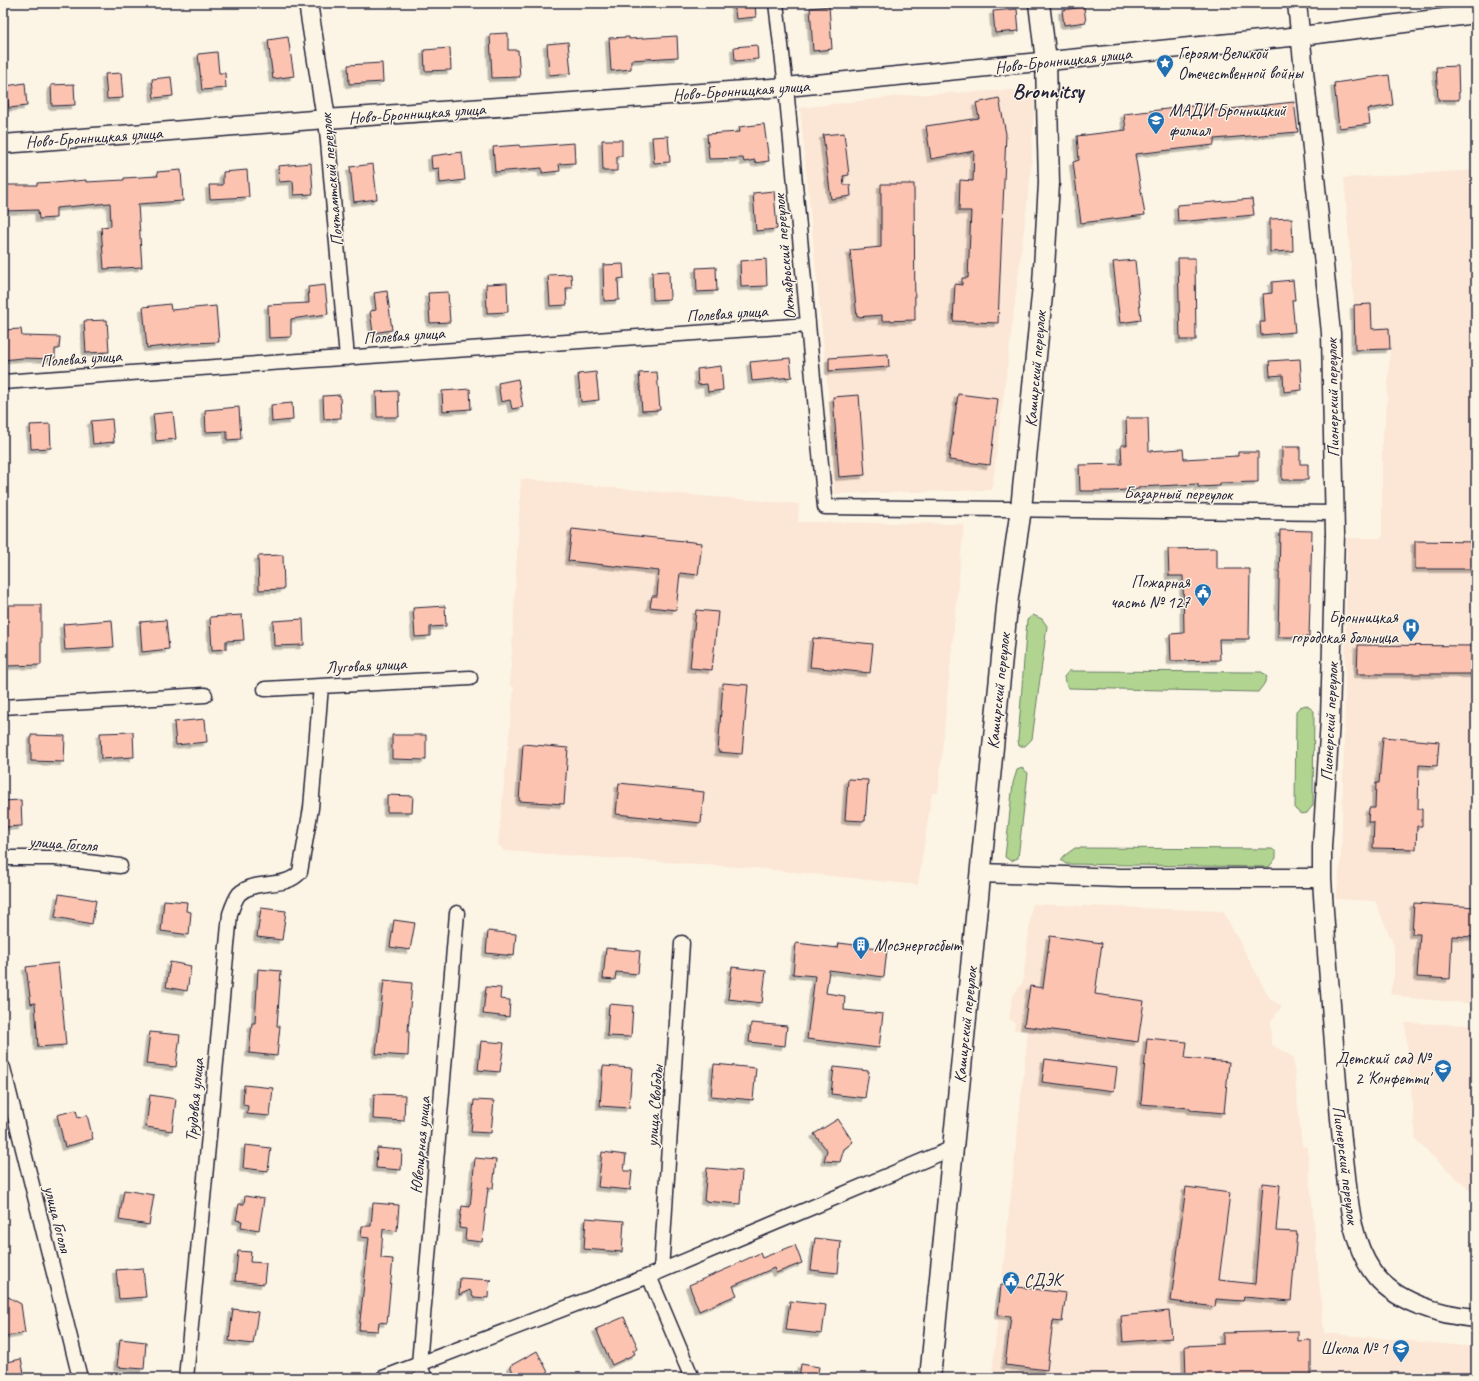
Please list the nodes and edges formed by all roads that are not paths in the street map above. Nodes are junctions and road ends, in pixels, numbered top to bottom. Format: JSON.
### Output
{"nodes":[{"id":1,"x":308,"y":3,"type":"edge"},
{"id":2,"x":776,"y":3,"type":"edge"},
{"id":3,"x":1039,"y":3,"type":"edge"},
{"id":4,"x":1297,"y":3,"type":"edge"},
{"id":5,"x":1476,"y":14,"type":"edge"},
{"id":6,"x":1301,"y":36,"type":"junction"},
{"id":7,"x":1046,"y":61,"type":"junction"},
{"id":8,"x":786,"y":87,"type":"junction"},
{"id":9,"x":326,"y":119,"type":"junction"},
{"id":10,"x":3,"y":144,"type":"edge"},
{"id":11,"x":808,"y":325,"type":"junction"},
{"id":12,"x":347,"y":358,"type":"junction"},
{"id":13,"x":3,"y":382,"type":"edge"},
{"id":14,"x":825,"y":507,"type":"joint"},
{"id":15,"x":1021,"y":509,"type":"junction"},
{"id":16,"x":1335,"y":513,"type":"junction"},
{"id":17,"x":470,"y":678,"type":"dead end"},
{"id":18,"x":321,"y":686,"type":"junction"},
{"id":19,"x":265,"y":689,"type":"dead end"},
{"id":20,"x":206,"y":695,"type":"dead end"},
{"id":21,"x":3,"y":707,"type":"edge"},
{"id":22,"x":3,"y":858,"type":"edge"},
{"id":23,"x":120,"y":866,"type":"dead end"},
{"id":24,"x":980,"y":873,"type":"junction"},
{"id":25,"x":1322,"y":878,"type":"junction"},
{"id":26,"x":457,"y":913,"type":"dead end"},
{"id":27,"x":682,"y":943,"type":"dead end"},
{"id":28,"x":3,"y":1068,"type":"edge"},
{"id":29,"x":953,"y":1148,"type":"junction"},
{"id":30,"x":655,"y":1274,"type":"junction"},
{"id":31,"x":1476,"y":1318,"type":"edge"},
{"id":32,"x":419,"y":1364,"type":"junction"},
{"id":33,"x":80,"y":1378,"type":"edge"},
{"id":34,"x":186,"y":1378,"type":"edge"},
{"id":35,"x":383,"y":1378,"type":"edge"},
{"id":36,"x":425,"y":1378,"type":"edge"},
{"id":37,"x":692,"y":1378,"type":"edge"},
{"id":38,"x":930,"y":1378,"type":"edge"}],
"edges":[{"from":1,"to":9,"type":"street","name":"Почтамтский переулок"},
{"from":2,"to":8,"type":"street","name":"Октябрьский переулок"},
{"from":3,"to":7,"type":"main road","name":"Каширский переулок"},
{"from":4,"to":6,"type":"street","name":"Пионерский переулок"},
{"from":5,"to":6,"type":"street","name":"Ново-Бронницкая улица"},
{"from":6,"to":7,"type":"street","name":"Ново-Бронницкая улица"},
{"from":6,"to":16,"type":"street","name":"Пионерский переулок"},
{"from":7,"to":8,"type":"street","name":"Ново-Бронницкая улица"},
{"from":7,"to":15,"type":"main road","name":"Каширский переулок"},
{"from":8,"to":9,"type":"street","name":"Ново-Бронницкая улица"},
{"from":8,"to":11,"type":"street","name":"Октябрьский переулок"},
{"from":9,"to":10,"type":"street","name":"Ново-Бронницкая улица"},
{"from":9,"to":12,"type":"street","name":"Почтамтский переулок"},
{"from":11,"to":12,"type":"street","name":"Полевая улица"},
{"from":11,"to":14,"type":"street","name":"Октябрьский переулок"},
{"from":12,"to":13,"type":"street","name":"Полевая улица"},
{"from":14,"to":15,"type":"street","name":"Базарный переулок"},
{"from":15,"to":16,"type":"street","name":"Базарный переулок"},
{"from":15,"to":24,"type":"main road","name":"Каширский переулок"},
{"from":16,"to":25,"type":"street","name":"Пионерский переулок"},
{"from":17,"to":18,"type":"street","name":"Луговая улица"},
{"from":18,"to":19,"type":"street","name":"Луговая улица"},
{"from":18,"to":34,"type":"street","name":"Трудовая улица"},
{"from":20,"to":21,"type":"street"},
{"from":22,"to":23,"type":"street","name":"улица Гоголя"},
{"from":24,"to":25,"type":"street"},
{"from":24,"to":29,"type":"main road","name":"Каширский переулок"},
{"from":25,"to":31,"type":"street","name":"Пионерский переулок"},
{"from":26,"to":32,"type":"street","name":"Ювелирная улица"},
{"from":27,"to":30,"type":"street","name":"улица Свободы"},
{"from":28,"to":33,"type":"street","name":"улица Гоголя"},
{"from":29,"to":30,"type":"street"},
{"from":29,"to":38,"type":"main road","name":"Каширский переулок"},
{"from":30,"to":32,"type":"street"},
{"from":30,"to":37,"type":"street","name":"улица Свободы"},
{"from":32,"to":35,"type":"street"},
{"from":32,"to":36,"type":"street","name":"Ювелирная улица"}]}
